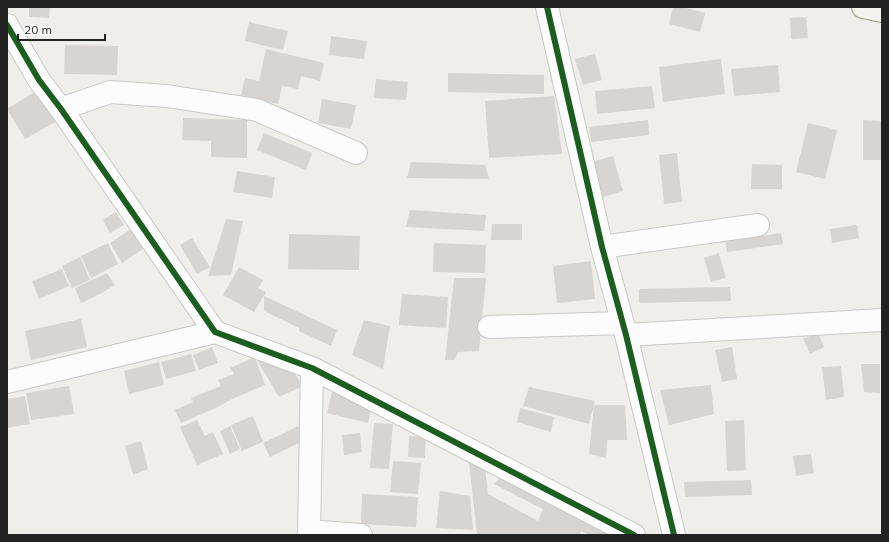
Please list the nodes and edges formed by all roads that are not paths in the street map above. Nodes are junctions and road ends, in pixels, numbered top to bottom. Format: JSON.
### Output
{"nodes":[{"id":1,"x":547,"y":7,"type":"edge"},
{"id":2,"x":863,"y":7,"type":"edge"},
{"id":3,"x":882,"y":10,"type":"edge"},
{"id":4,"x":7,"y":25,"type":"edge"},
{"id":5,"x":61,"y":109,"type":"junction"},
{"id":6,"x":356,"y":154,"type":"dead end"},
{"id":7,"x":758,"y":225,"type":"dead end"},
{"id":8,"x":602,"y":247,"type":"junction"},
{"id":9,"x":882,"y":320,"type":"edge"},
{"id":10,"x":489,"y":327,"type":"dead end"},
{"id":11,"x":625,"y":329,"type":"junction"},
{"id":12,"x":215,"y":332,"type":"junction"},
{"id":13,"x":312,"y":368,"type":"junction"},
{"id":14,"x":7,"y":382,"type":"edge"},
{"id":15,"x":309,"y":533,"type":"edge"},
{"id":16,"x":361,"y":535,"type":"edge"},
{"id":17,"x":634,"y":535,"type":"edge"},
{"id":18,"x":674,"y":535,"type":"edge"}],
"edges":[{"from":1,"to":8,"type":"street"},
{"from":2,"to":3,"type":"street"},
{"from":4,"to":5,"type":"street"},
{"from":5,"to":6,"type":"street"},
{"from":5,"to":12,"type":"street"},
{"from":7,"to":8,"type":"street"},
{"from":8,"to":11,"type":"street"},
{"from":9,"to":11,"type":"street"},
{"from":10,"to":11,"type":"street"},
{"from":11,"to":18,"type":"street"},
{"from":12,"to":13,"type":"street"},
{"from":12,"to":14,"type":"street"},
{"from":13,"to":15,"type":"street"},
{"from":13,"to":17,"type":"street"},
{"from":15,"to":16,"type":"street"}]}
